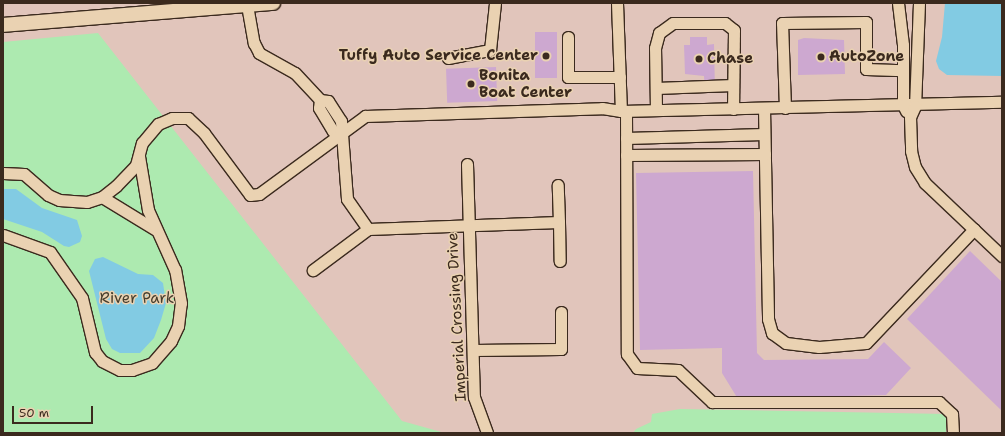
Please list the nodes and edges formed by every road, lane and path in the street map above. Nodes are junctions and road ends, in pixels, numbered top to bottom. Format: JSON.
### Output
{"nodes":[{"id":1,"x":273,"y":3,"type":"edge"},
{"id":2,"x":494,"y":3,"type":"edge"},
{"id":3,"x":617,"y":3,"type":"edge"},
{"id":4,"x":898,"y":3,"type":"edge"},
{"id":5,"x":919,"y":3,"type":"edge"},
{"id":6,"x":247,"y":5,"type":"junction"},
{"id":7,"x":3,"y":26,"type":"edge"},
{"id":8,"x":568,"y":37,"type":"dead end"},
{"id":9,"x":448,"y":58,"type":"dead end"},
{"id":10,"x":903,"y":70,"type":"junction"},
{"id":11,"x":620,"y":77,"type":"junction"},
{"id":12,"x":733,"y":85,"type":"junction"},
{"id":13,"x":656,"y":88,"type":"junction"},
{"id":14,"x":1002,"y":102,"type":"edge"},
{"id":15,"x":903,"y":105,"type":"junction"},
{"id":16,"x":916,"y":106,"type":"junction"},
{"id":17,"x":764,"y":108,"type":"junction"},
{"id":18,"x":785,"y":108,"type":"junction"},
{"id":19,"x":733,"y":109,"type":"junction"},
{"id":20,"x":656,"y":110,"type":"junction"},
{"id":21,"x":624,"y":111,"type":"junction"},
{"id":22,"x":910,"y":117,"type":"junction"},
{"id":23,"x":340,"y":134,"type":"junction"},
{"id":24,"x":764,"y":134,"type":"junction"},
{"id":25,"x":626,"y":138,"type":"junction"},
{"id":26,"x":139,"y":154,"type":"junction"},
{"id":27,"x":765,"y":154,"type":"junction"},
{"id":28,"x":626,"y":155,"type":"junction"},
{"id":29,"x":467,"y":164,"type":"dead end"},
{"id":30,"x":3,"y":173,"type":"edge"},
{"id":31,"x":558,"y":185,"type":"dead end"},
{"id":32,"x":102,"y":197,"type":"junction"},
{"id":33,"x":559,"y":222,"type":"junction"},
{"id":34,"x":469,"y":225,"type":"junction"},
{"id":35,"x":368,"y":229,"type":"junction"},
{"id":36,"x":974,"y":229,"type":"junction"},
{"id":37,"x":156,"y":230,"type":"junction"},
{"id":38,"x":3,"y":234,"type":"edge"},
{"id":39,"x":1002,"y":256,"type":"edge"},
{"id":40,"x":560,"y":261,"type":"dead end"},
{"id":41,"x":313,"y":270,"type":"dead end"},
{"id":42,"x":561,"y":312,"type":"dead end"},
{"id":43,"x":473,"y":350,"type":"junction"},
{"id":44,"x":487,"y":433,"type":"edge"},
{"id":45,"x":953,"y":433,"type":"edge"}],
"edges":[{"from":1,"to":6,"type":"main road"},
{"from":2,"to":9,"type":"lane"},
{"from":3,"to":11,"type":"lane"},
{"from":4,"to":10,"type":"lane"},
{"from":5,"to":16,"type":"lane"},
{"from":6,"to":7,"type":"main road"},
{"from":6,"to":23,"type":"lane"},
{"from":8,"to":11,"type":"lane"},
{"from":10,"to":15,"type":"lane"},
{"from":10,"to":18,"type":"lane"},
{"from":11,"to":21,"type":"lane"},
{"from":12,"to":13,"type":"lane"},
{"from":12,"to":13,"type":"lane"},
{"from":12,"to":19,"type":"lane"},
{"from":13,"to":20,"type":"lane"},
{"from":14,"to":16,"type":"lane"},
{"from":15,"to":16,"type":"lane"},
{"from":15,"to":18,"type":"lane"},
{"from":15,"to":22,"type":"lane"},
{"from":16,"to":22,"type":"lane"},
{"from":17,"to":18,"type":"lane"},
{"from":17,"to":19,"type":"lane"},
{"from":17,"to":24,"type":"lane"},
{"from":19,"to":20,"type":"lane"},
{"from":20,"to":21,"type":"lane"},
{"from":21,"to":23,"type":"lane"},
{"from":21,"to":25,"type":"lane"},
{"from":22,"to":36,"type":"lane"},
{"from":23,"to":26,"type":"lane"},
{"from":23,"to":35,"type":"lane"},
{"from":24,"to":25,"type":"lane"},
{"from":24,"to":27,"type":"lane"},
{"from":25,"to":28,"type":"lane"},
{"from":26,"to":32,"type":"lane"},
{"from":26,"to":37,"type":"lane"},
{"from":27,"to":28,"type":"lane"},
{"from":27,"to":36,"type":"lane"},
{"from":28,"to":45,"type":"lane"},
{"from":29,"to":34,"type":"lane"},
{"from":30,"to":32,"type":"lane"},
{"from":31,"to":33,"type":"lane"},
{"from":32,"to":37,"type":"lane"},
{"from":33,"to":34,"type":"lane"},
{"from":33,"to":40,"type":"lane"},
{"from":34,"to":35,"type":"lane","name":"Imperial Crossing Drive"},
{"from":34,"to":43,"type":"lane","name":"Imperial Crossing Drive"},
{"from":35,"to":41,"type":"lane"},
{"from":36,"to":39,"type":"lane"},
{"from":37,"to":38,"type":"lane"},
{"from":42,"to":43,"type":"lane"},
{"from":43,"to":44,"type":"lane","name":"Imperial Crossing Drive"}]}
